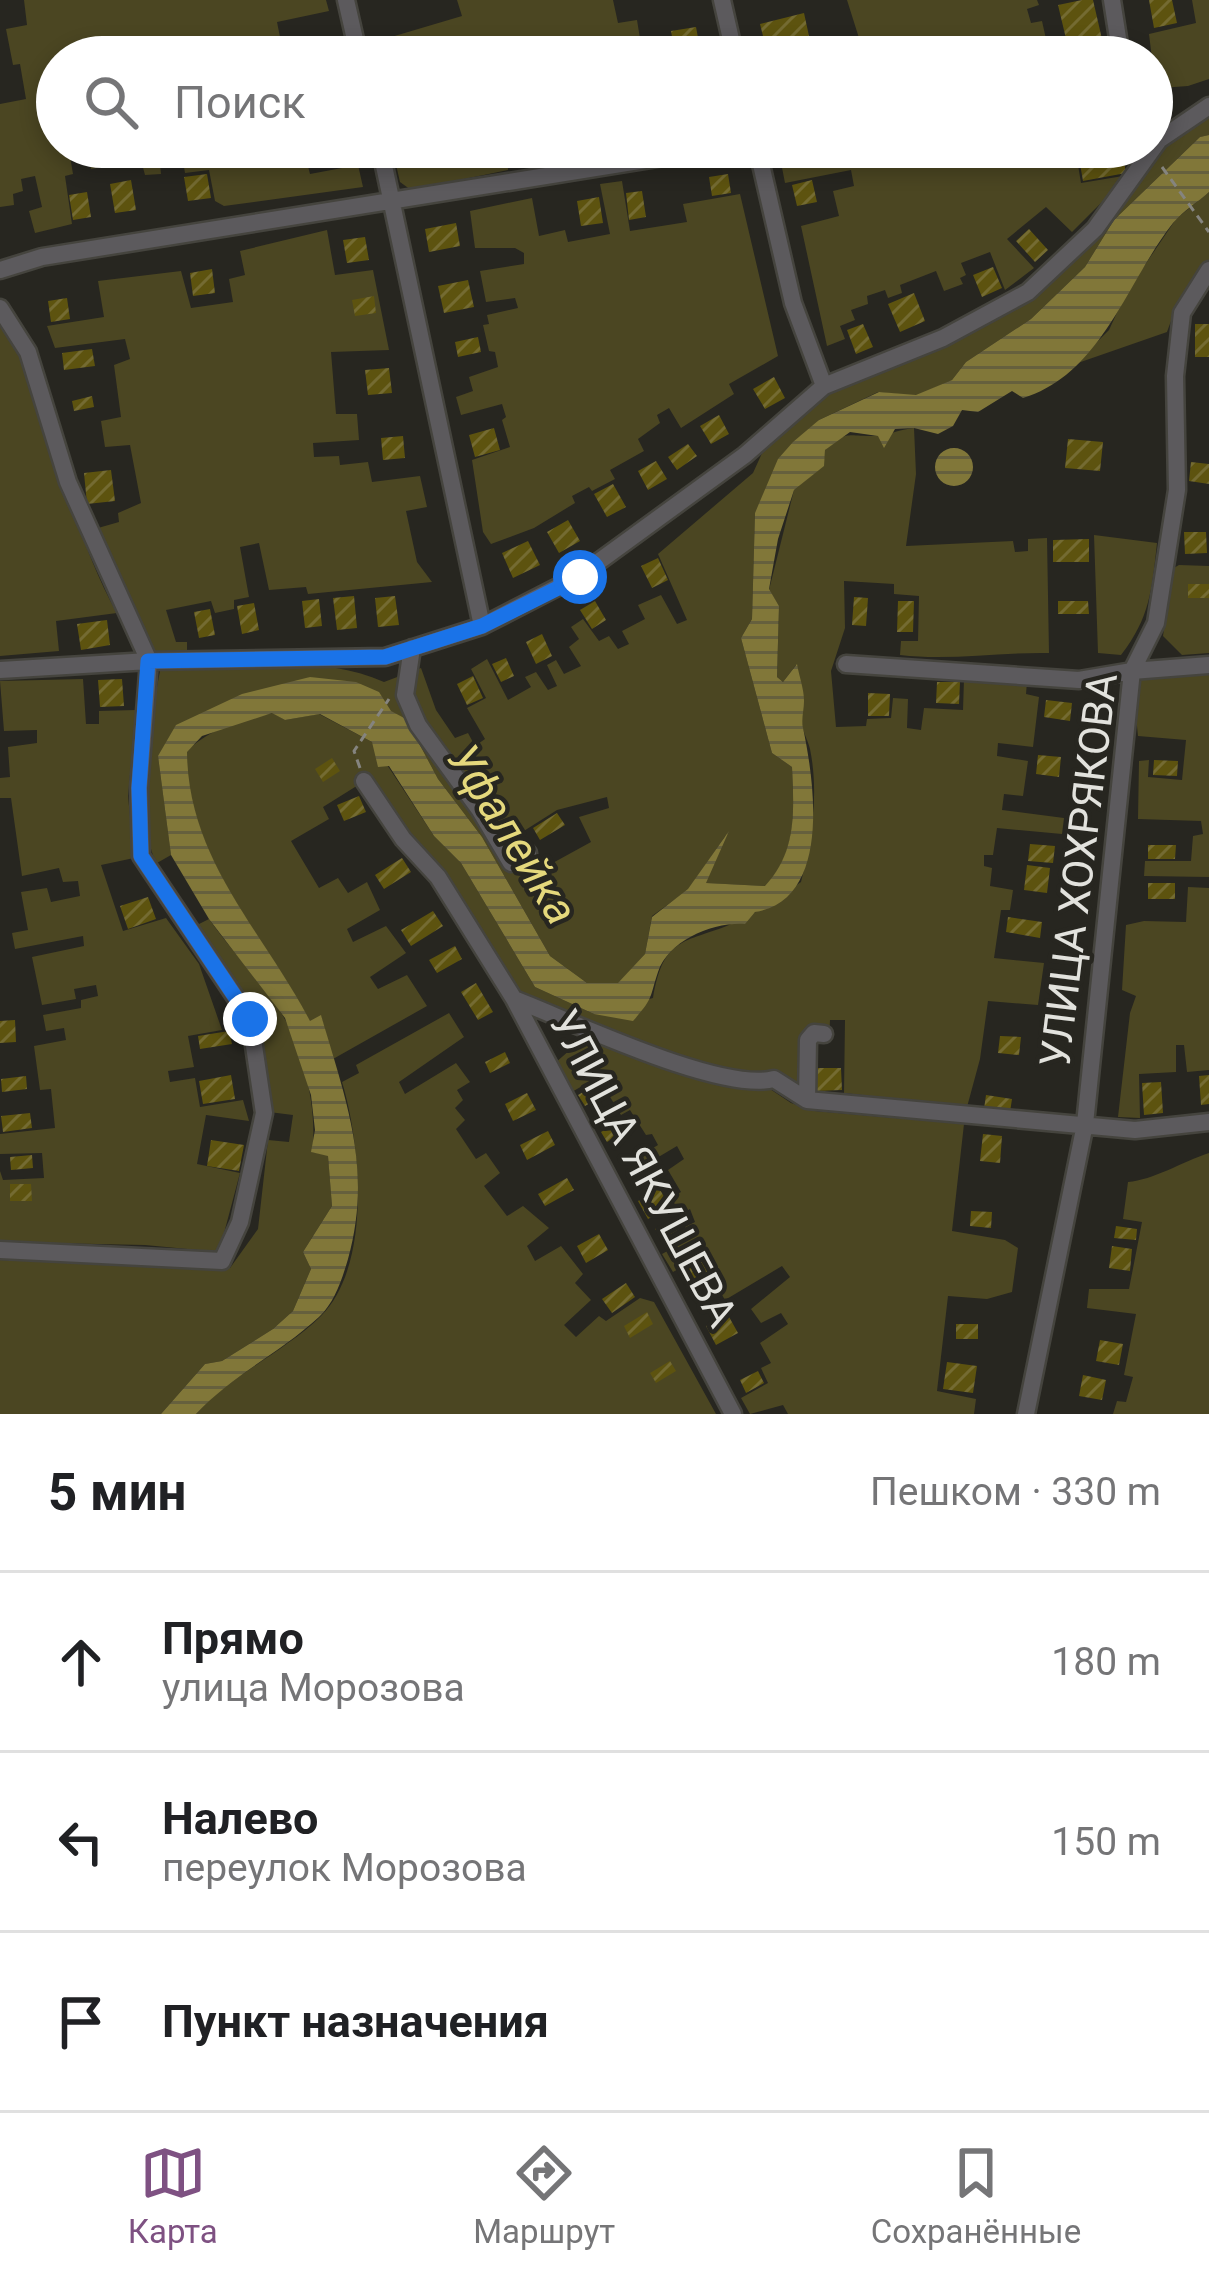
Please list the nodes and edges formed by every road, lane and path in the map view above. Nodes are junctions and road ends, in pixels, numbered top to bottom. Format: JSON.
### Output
{"nodes":[{"id":1,"x":346,"y":0,"type":"edge"},
{"id":2,"x":722,"y":0,"type":"edge"},
{"id":3,"x":1112,"y":0,"type":"edge"},
{"id":4,"x":354,"y":36,"type":"edge"},
{"id":5,"x":730,"y":36,"type":"edge"},
{"id":6,"x":1118,"y":36,"type":"edge"},
{"id":7,"x":1209,"y":106,"type":"edge"},
{"id":8,"x":1173,"y":126,"type":"edge"},
{"id":9,"x":385,"y":168,"type":"edge"},
{"id":10,"x":596,"y":168,"type":"edge"},
{"id":11,"x":762,"y":168,"type":"edge"},
{"id":12,"x":1135,"y":168,"type":"edge"},
{"id":13,"x":1162,"y":168,"type":"edge"},
{"id":14,"x":392,"y":201,"type":"junction"},
{"id":15,"x":1208,"y":232,"type":"edge"},
{"id":16,"x":0,"y":269,"type":"edge"},
{"id":17,"x":1209,"y":270,"type":"edge"},
{"id":18,"x":0,"y":308,"type":"edge"},
{"id":19,"x":824,"y":386,"type":"junction"},
{"id":20,"x":482,"y":626,"type":"junction"},
{"id":21,"x":412,"y":648,"type":"junction"},
{"id":22,"x":148,"y":661,"type":"junction"},
{"id":23,"x":846,"y":664,"type":"dead end"},
{"id":24,"x":1209,"y":665,"type":"edge"},
{"id":25,"x":0,"y":670,"type":"edge"},
{"id":26,"x":1132,"y":670,"type":"junction"},
{"id":27,"x":394,"y":691,"type":"dead end"},
{"id":28,"x":354,"y":751,"type":"dead end"},
{"id":29,"x":364,"y":781,"type":"dead end"},
{"id":30,"x":528,"y":853,"type":"dead end"},
{"id":31,"x":514,"y":999,"type":"junction"},
{"id":32,"x":824,"y":1034,"type":"dead end"},
{"id":33,"x":807,"y":1100,"type":"junction"},
{"id":34,"x":1209,"y":1122,"type":"edge"},
{"id":35,"x":1084,"y":1124,"type":"junction"},
{"id":36,"x":0,"y":1250,"type":"edge"},
{"id":37,"x":733,"y":1414,"type":"edge"},
{"id":38,"x":1026,"y":1414,"type":"edge"}],
"edges":[{"from":1,"to":4,"type":"street"},
{"from":2,"to":5,"type":"street"},
{"from":3,"to":6,"type":"street"},
{"from":7,"to":8,"type":"street"},
{"from":9,"to":14,"type":"street"},
{"from":10,"to":14,"type":"street"},
{"from":11,"to":19,"type":"street"},
{"from":12,"to":19,"type":"street"},
{"from":13,"to":15,"type":"path"},
{"from":14,"to":16,"type":"street"},
{"from":14,"to":20,"type":"street"},
{"from":17,"to":26,"type":"street","name":"УЛИЦА ХОХРЯКОВА"},
{"from":18,"to":22,"type":"street"},
{"from":19,"to":20,"type":"street"},
{"from":20,"to":21,"type":"street"},
{"from":21,"to":22,"type":"street"},
{"from":21,"to":30,"type":"street"},
{"from":22,"to":25,"type":"street"},
{"from":22,"to":36,"type":"street"},
{"from":23,"to":26,"type":"street"},
{"from":24,"to":26,"type":"street"},
{"from":26,"to":35,"type":"street","name":"УЛИЦА ХОХРЯКОВА"},
{"from":27,"to":28,"type":"path"},
{"from":29,"to":31,"type":"street","name":"УЛИЦА ЯКУШЕВА"},
{"from":31,"to":33,"type":"street"},
{"from":31,"to":37,"type":"street","name":"УЛИЦА ЯКУШЕВА"},
{"from":32,"to":33,"type":"street"},
{"from":33,"to":35,"type":"street"},
{"from":34,"to":35,"type":"street"},
{"from":35,"to":38,"type":"street","name":"УЛИЦА ХОХРЯКОВА"}]}
